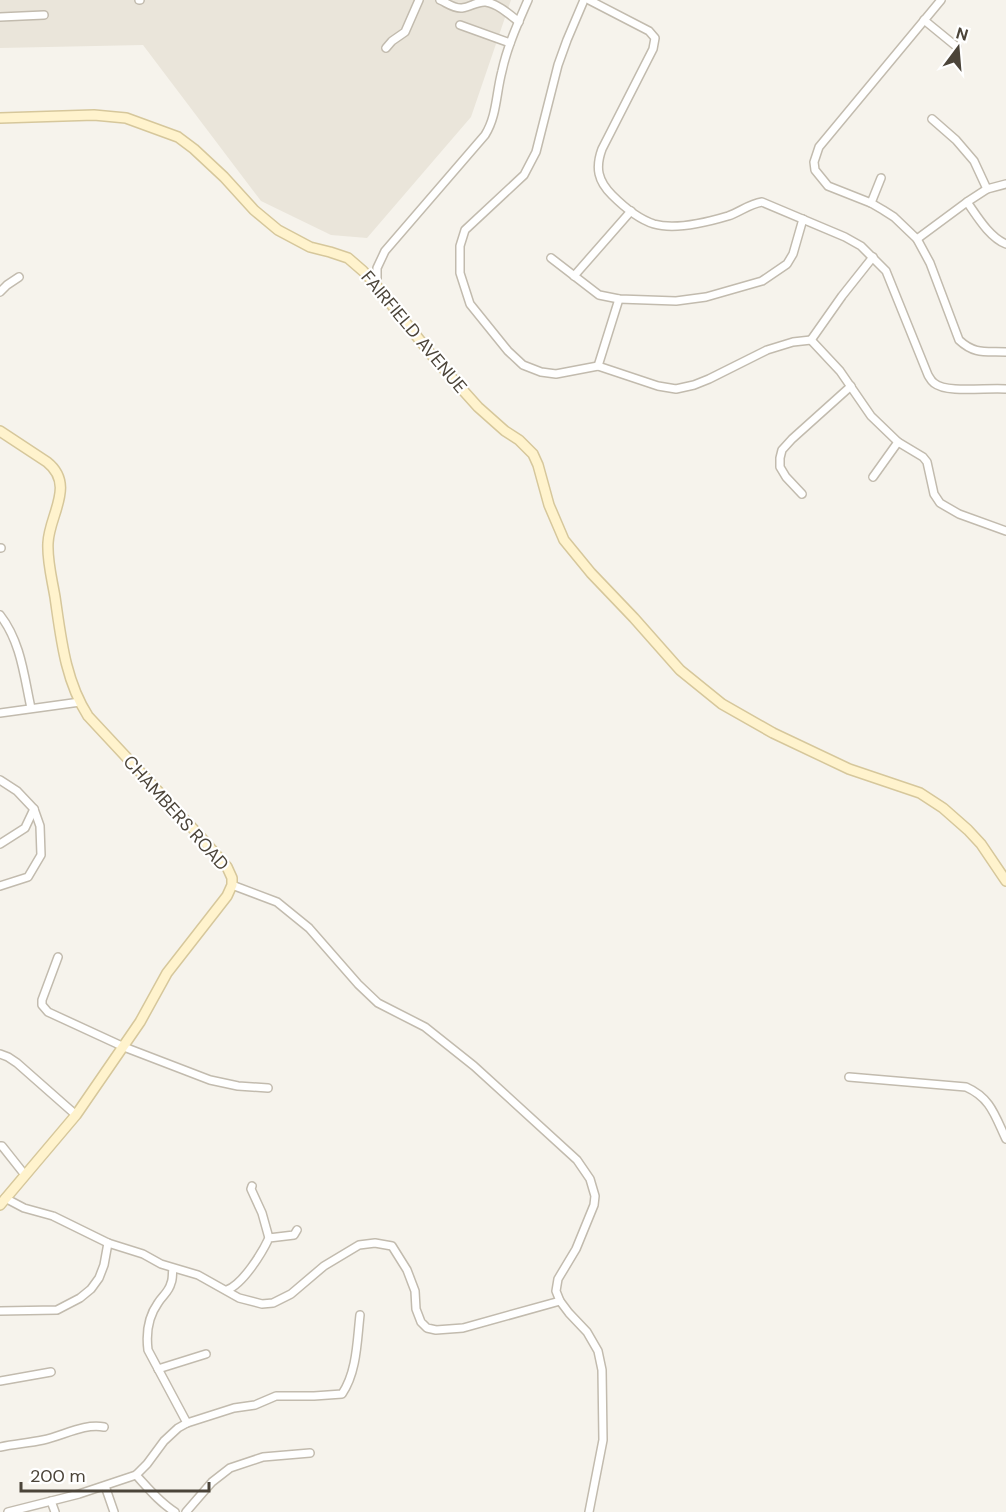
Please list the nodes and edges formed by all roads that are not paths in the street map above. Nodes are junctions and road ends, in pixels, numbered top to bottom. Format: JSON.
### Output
{"nodes":[{"id":1,"x":419,"y":0,"type":"edge"},
{"id":2,"x":440,"y":0,"type":"edge"},
{"id":3,"x":528,"y":0,"type":"edge"},
{"id":4,"x":584,"y":0,"type":"edge"},
{"id":5,"x":590,"y":0,"type":"edge"},
{"id":6,"x":941,"y":0,"type":"edge"},
{"id":7,"x":44,"y":15,"type":"dead end"},
{"id":8,"x":0,"y":17,"type":"edge"},
{"id":9,"x":924,"y":20,"type":"junction"},
{"id":10,"x":519,"y":22,"type":"junction"},
{"id":11,"x":460,"y":26,"type":"dead end"},
{"id":12,"x":510,"y":43,"type":"junction"},
{"id":13,"x":957,"y":47,"type":"dead end"},
{"id":14,"x":386,"y":48,"type":"dead end"},
{"id":15,"x":0,"y":118,"type":"edge"},
{"id":16,"x":932,"y":119,"type":"dead end"},
{"id":17,"x":881,"y":178,"type":"dead end"},
{"id":18,"x":1006,"y":184,"type":"edge"},
{"id":19,"x":987,"y":189,"type":"junction"},
{"id":20,"x":967,"y":202,"type":"junction"},
{"id":21,"x":871,"y":203,"type":"junction"},
{"id":22,"x":631,"y":212,"type":"junction"},
{"id":23,"x":803,"y":219,"type":"junction"},
{"id":24,"x":917,"y":239,"type":"junction"},
{"id":25,"x":1006,"y":244,"type":"edge"},
{"id":26,"x":873,"y":257,"type":"junction"},
{"id":27,"x":551,"y":258,"type":"dead end"},
{"id":28,"x":574,"y":276,"type":"junction"},
{"id":29,"x":19,"y":278,"type":"dead end"},
{"id":30,"x":375,"y":284,"type":"junction"},
{"id":31,"x":0,"y":292,"type":"edge"},
{"id":32,"x":619,"y":299,"type":"junction"},
{"id":33,"x":811,"y":340,"type":"junction"},
{"id":34,"x":1006,"y":352,"type":"edge"},
{"id":35,"x":598,"y":366,"type":"junction"},
{"id":36,"x":851,"y":386,"type":"junction"},
{"id":37,"x":1006,"y":389,"type":"edge"},
{"id":38,"x":0,"y":431,"type":"edge"},
{"id":39,"x":898,"y":442,"type":"junction"},
{"id":40,"x":873,"y":477,"type":"dead end"},
{"id":41,"x":802,"y":494,"type":"dead end"},
{"id":42,"x":1006,"y":531,"type":"edge"},
{"id":43,"x":0,"y":615,"type":"edge"},
{"id":44,"x":80,"y":702,"type":"junction"},
{"id":45,"x":31,"y":708,"type":"junction"},
{"id":46,"x":0,"y":713,"type":"edge"},
{"id":47,"x":0,"y":780,"type":"edge"},
{"id":48,"x":34,"y":810,"type":"junction"},
{"id":49,"x":0,"y":844,"type":"edge"},
{"id":50,"x":1006,"y":880,"type":"edge"},
{"id":51,"x":232,"y":885,"type":"junction"},
{"id":52,"x":0,"y":886,"type":"edge"},
{"id":53,"x":58,"y":957,"type":"dead end"},
{"id":54,"x":123,"y":1047,"type":"junction"},
{"id":55,"x":0,"y":1054,"type":"edge"},
{"id":56,"x":849,"y":1077,"type":"dead end"},
{"id":57,"x":268,"y":1088,"type":"dead end"},
{"id":58,"x":76,"y":1114,"type":"junction"},
{"id":59,"x":1006,"y":1139,"type":"edge"},
{"id":60,"x":0,"y":1146,"type":"edge"},
{"id":61,"x":25,"y":1175,"type":"junction"},
{"id":62,"x":252,"y":1186,"type":"dead end"},
{"id":63,"x":2,"y":1202,"type":"edge"},
{"id":64,"x":297,"y":1230,"type":"dead end"},
{"id":65,"x":269,"y":1238,"type":"junction"},
{"id":66,"x":108,"y":1243,"type":"junction"},
{"id":67,"x":173,"y":1269,"type":"junction"},
{"id":68,"x":227,"y":1290,"type":"junction"},
{"id":69,"x":560,"y":1301,"type":"junction"},
{"id":70,"x":0,"y":1311,"type":"edge"},
{"id":71,"x":360,"y":1315,"type":"dead end"},
{"id":72,"x":206,"y":1354,"type":"dead end"},
{"id":73,"x":158,"y":1369,"type":"junction"},
{"id":74,"x":51,"y":1372,"type":"dead end"},
{"id":75,"x":0,"y":1381,"type":"edge"},
{"id":76,"x":187,"y":1423,"type":"junction"},
{"id":77,"x":104,"y":1427,"type":"dead end"},
{"id":78,"x":0,"y":1447,"type":"edge"},
{"id":79,"x":310,"y":1453,"type":"dead end"},
{"id":80,"x":136,"y":1474,"type":"junction"},
{"id":81,"x":105,"y":1486,"type":"junction"},
{"id":82,"x":51,"y":1501,"type":"junction"},
{"id":83,"x":8,"y":1512,"type":"edge"},
{"id":84,"x":55,"y":1512,"type":"edge"},
{"id":85,"x":114,"y":1512,"type":"edge"},
{"id":86,"x":175,"y":1512,"type":"edge"},
{"id":87,"x":186,"y":1512,"type":"edge"},
{"id":88,"x":589,"y":1512,"type":"edge"}],
"edges":[{"from":1,"to":14,"type":"street"},
{"from":2,"to":10,"type":"street"},
{"from":3,"to":10,"type":"street"},
{"from":4,"to":35,"type":"street"},
{"from":5,"to":22,"type":"street"},
{"from":6,"to":9,"type":"street"},
{"from":7,"to":8,"type":"street"},
{"from":9,"to":13,"type":"street"},
{"from":9,"to":21,"type":"street"},
{"from":10,"to":12,"type":"street"},
{"from":11,"to":12,"type":"street"},
{"from":12,"to":30,"type":"street"},
{"from":15,"to":30,"type":"street","name":"FAIRFIELD AVENUE"},
{"from":16,"to":19,"type":"street"},
{"from":17,"to":21,"type":"street"},
{"from":18,"to":19,"type":"street"},
{"from":19,"to":20,"type":"street"},
{"from":20,"to":24,"type":"street"},
{"from":20,"to":25,"type":"street"},
{"from":21,"to":24,"type":"street"},
{"from":22,"to":23,"type":"street"},
{"from":22,"to":28,"type":"street"},
{"from":23,"to":26,"type":"street"},
{"from":23,"to":32,"type":"street"},
{"from":24,"to":34,"type":"street"},
{"from":26,"to":33,"type":"street"},
{"from":26,"to":37,"type":"street"},
{"from":27,"to":28,"type":"street"},
{"from":28,"to":32,"type":"street"},
{"from":29,"to":31,"type":"street"},
{"from":30,"to":50,"type":"street","name":"FAIRFIELD AVENUE"},
{"from":32,"to":35,"type":"street"},
{"from":33,"to":35,"type":"street"},
{"from":33,"to":36,"type":"street"},
{"from":36,"to":39,"type":"street"},
{"from":36,"to":41,"type":"street"},
{"from":38,"to":44,"type":"street","name":"CHAMBERS ROAD"},
{"from":39,"to":40,"type":"street"},
{"from":39,"to":42,"type":"street"},
{"from":43,"to":45,"type":"street"},
{"from":44,"to":45,"type":"street"},
{"from":44,"to":51,"type":"street","name":"CHAMBERS ROAD"},
{"from":45,"to":46,"type":"street"},
{"from":47,"to":48,"type":"street"},
{"from":48,"to":49,"type":"street"},
{"from":48,"to":52,"type":"street"},
{"from":51,"to":54,"type":"street","name":"CHAMBERS ROAD"},
{"from":51,"to":69,"type":"street"},
{"from":53,"to":54,"type":"street"},
{"from":54,"to":57,"type":"street"},
{"from":54,"to":58,"type":"street","name":"CHAMBERS ROAD"},
{"from":55,"to":58,"type":"street"},
{"from":56,"to":59,"type":"street"},
{"from":58,"to":61,"type":"street","name":"CHAMBERS ROAD"},
{"from":60,"to":61,"type":"street"},
{"from":61,"to":63,"type":"street","name":"CHAMBERS ROAD"},
{"from":62,"to":65,"type":"street"},
{"from":63,"to":66,"type":"street"},
{"from":64,"to":65,"type":"street"},
{"from":65,"to":68,"type":"street"},
{"from":66,"to":67,"type":"street"},
{"from":66,"to":70,"type":"street"},
{"from":67,"to":68,"type":"street"},
{"from":67,"to":73,"type":"street"},
{"from":68,"to":69,"type":"street"},
{"from":69,"to":88,"type":"street"},
{"from":71,"to":76,"type":"street"},
{"from":72,"to":73,"type":"street"},
{"from":73,"to":76,"type":"street"},
{"from":74,"to":75,"type":"street"},
{"from":76,"to":80,"type":"street"},
{"from":77,"to":78,"type":"street"},
{"from":79,"to":87,"type":"street"},
{"from":80,"to":81,"type":"street"},
{"from":80,"to":86,"type":"street"},
{"from":81,"to":82,"type":"street"},
{"from":81,"to":85,"type":"street"},
{"from":82,"to":83,"type":"street"},
{"from":82,"to":84,"type":"street"}]}
